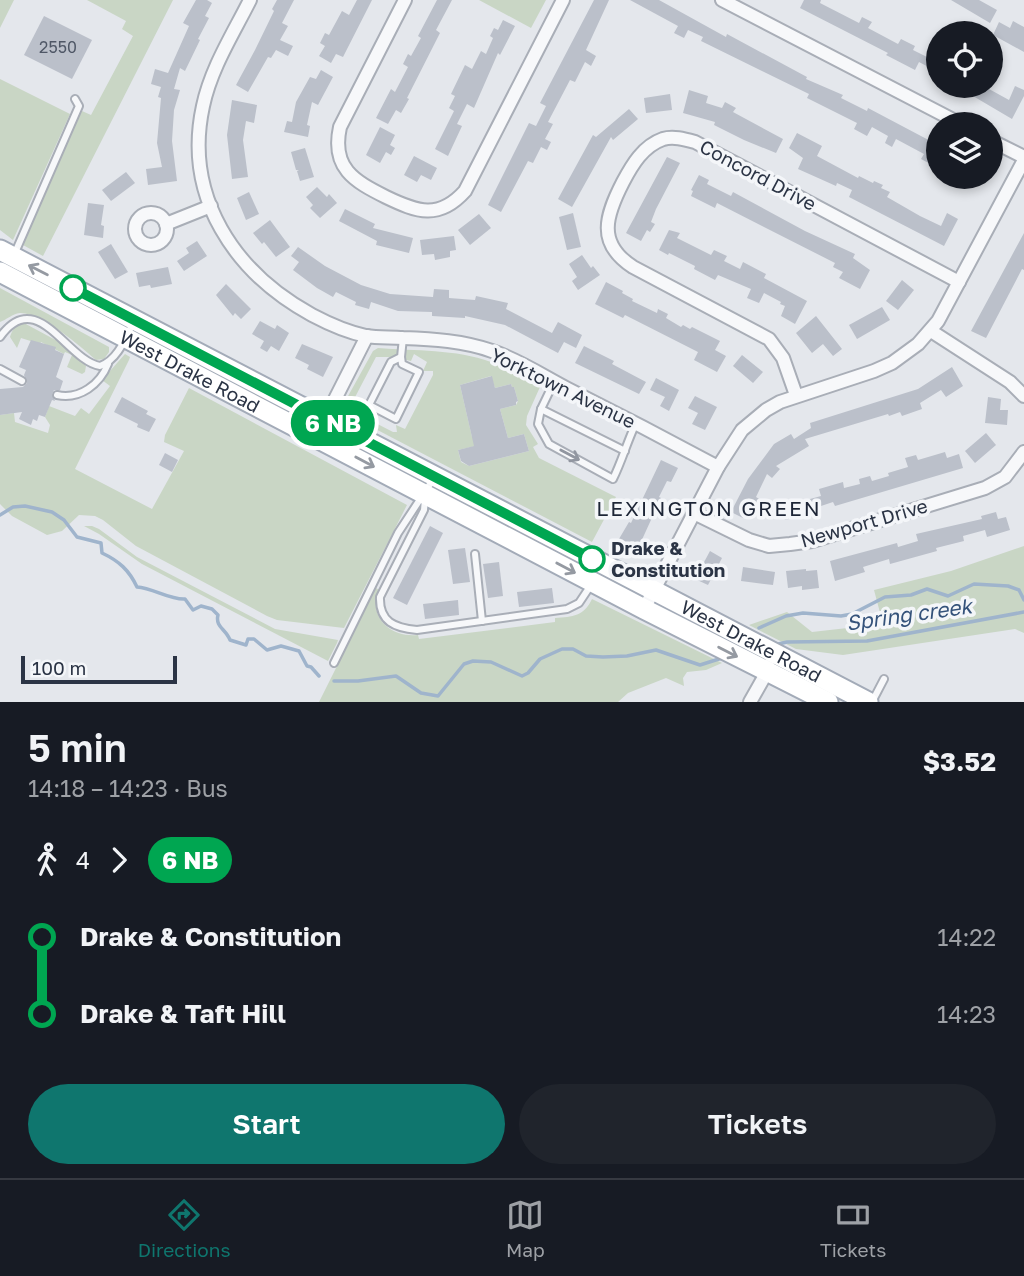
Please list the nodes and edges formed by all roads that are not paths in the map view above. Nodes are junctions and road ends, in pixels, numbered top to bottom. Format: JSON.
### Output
{"nodes":[{"id":1,"x":250,"y":0,"type":"edge"},
{"id":2,"x":405,"y":0,"type":"edge"},
{"id":3,"x":563,"y":0,"type":"edge"},
{"id":4,"x":722,"y":0,"type":"edge"},
{"id":5,"x":75,"y":99,"type":"dead end"},
{"id":6,"x":938,"y":112,"type":"edge"},
{"id":7,"x":1003,"y":147,"type":"edge"},
{"id":8,"x":1024,"y":158,"type":"edge"},
{"id":9,"x":211,"y":206,"type":"junction"},
{"id":10,"x":166,"y":224,"type":"dead end"},
{"id":11,"x":7,"y":253,"type":"edge"},
{"id":12,"x":0,"y":272,"type":"edge"},
{"id":13,"x":959,"y":282,"type":"junction"},
{"id":14,"x":131,"y":329,"type":"junction"},
{"id":15,"x":931,"y":331,"type":"junction"},
{"id":16,"x":367,"y":336,"type":"junction"},
{"id":17,"x":0,"y":337,"type":"edge"},
{"id":18,"x":403,"y":338,"type":"junction"},
{"id":19,"x":401,"y":357,"type":"junction"},
{"id":20,"x":108,"y":363,"type":"junction"},
{"id":21,"x":0,"y":369,"type":"edge"},
{"id":22,"x":22,"y":381,"type":"dead end"},
{"id":23,"x":554,"y":382,"type":"junction"},
{"id":24,"x":57,"y":395,"type":"dead end"},
{"id":25,"x":796,"y":396,"type":"junction"},
{"id":26,"x":1024,"y":396,"type":"edge"},
{"id":27,"x":541,"y":409,"type":"junction"},
{"id":28,"x":326,"y":419,"type":"junction"},
{"id":29,"x":636,"y":423,"type":"junction"},
{"id":30,"x":316,"y":436,"type":"junction"},
{"id":31,"x":625,"y":451,"type":"junction"},
{"id":32,"x":1024,"y":452,"type":"edge"},
{"id":33,"x":719,"y":467,"type":"junction"},
{"id":34,"x":430,"y":485,"type":"junction"},
{"id":35,"x":694,"y":513,"type":"junction"},
{"id":36,"x":475,"y":554,"type":"dead end"},
{"id":37,"x":593,"y":582,"type":"junction"},
{"id":38,"x":653,"y":592,"type":"junction"},
{"id":39,"x":644,"y":610,"type":"junction"},
{"id":40,"x":482,"y":621,"type":"junction"},
{"id":41,"x":334,"y":663,"type":"dead end"},
{"id":42,"x":765,"y":663,"type":"junction"},
{"id":43,"x":884,"y":679,"type":"dead end"},
{"id":44,"x":844,"y":696,"type":"edge"},
{"id":45,"x":750,"y":702,"type":"edge"},
{"id":46,"x":828,"y":702,"type":"edge"},
{"id":47,"x":870,"y":702,"type":"edge"}],
"edges":[{"from":1,"to":9,"type":"street","name":"Yorktown Avenue"},
{"from":2,"to":3,"type":"street"},
{"from":4,"to":6,"type":"street"},
{"from":5,"to":11,"type":"lane"},
{"from":7,"to":8,"type":"street"},
{"from":8,"to":13,"type":"street"},
{"from":9,"to":10,"type":"street"},
{"from":9,"to":16,"type":"street","name":"Yorktown Avenue"},
{"from":14,"to":11,"type":"main road","name":"West Drake Road","one_way":true},
{"from":12,"to":14,"type":"main road","name":"West Drake Road"},
{"from":13,"to":15,"type":"street"},
{"from":13,"to":25,"type":"street","name":"Concord Drive"},
{"from":14,"to":20,"type":"lane"},
{"from":14,"to":28,"type":"main road","name":"West Drake Road"},
{"from":14,"to":30,"type":"main road","name":"West Drake Road"},
{"from":15,"to":25,"type":"street"},
{"from":15,"to":26,"type":"street"},
{"from":16,"to":18,"type":"street","name":"Yorktown Avenue"},
{"from":16,"to":28,"type":"street"},
{"from":17,"to":20,"type":"lane"},
{"from":18,"to":19,"type":"lane"},
{"from":18,"to":23,"type":"street","name":"Yorktown Avenue"},
{"from":19,"to":19,"type":"lane"},
{"from":20,"to":24,"type":"lane"},
{"from":21,"to":22,"type":"lane"},
{"from":23,"to":27,"type":"lane"},
{"from":23,"to":29,"type":"street","name":"Yorktown Avenue"},
{"from":25,"to":33,"type":"street"},
{"from":27,"to":31,"type":"lane"},
{"from":27,"to":31,"type":"lane","one_way":true},
{"from":28,"to":30,"type":"street"},
{"from":28,"to":34,"type":"main road","name":"West Drake Road"},
{"from":29,"to":31,"type":"lane"},
{"from":29,"to":33,"type":"street","name":"Yorktown Avenue"},
{"from":30,"to":34,"type":"main road","name":"West Drake Road","one_way":true},
{"from":32,"to":35,"type":"street","name":"Newport Drive"},
{"from":33,"to":35,"type":"street"},
{"from":34,"to":37,"type":"main road","name":"West Drake Road","one_way":true},
{"from":34,"to":38,"type":"main road","name":"West Drake Road"},
{"from":34,"to":40,"type":"lane"},
{"from":34,"to":41,"type":"lane"},
{"from":35,"to":38,"type":"street"},
{"from":36,"to":40,"type":"lane"},
{"from":37,"to":39,"type":"main road","name":"West Drake Road"},
{"from":37,"to":40,"type":"lane"},
{"from":38,"to":39,"type":"street"},
{"from":38,"to":42,"type":"main road","name":"West Drake Road"},
{"from":39,"to":42,"type":"main road","name":"West Drake Road","one_way":true},
{"from":42,"to":44,"type":"main road","name":"West Drake Road"},
{"from":42,"to":45,"type":"street"},
{"from":42,"to":46,"type":"main road","name":"West Drake Road"},
{"from":43,"to":47,"type":"lane"},
{"from":44,"to":47,"type":"main road","name":"West Drake Road"}]}
